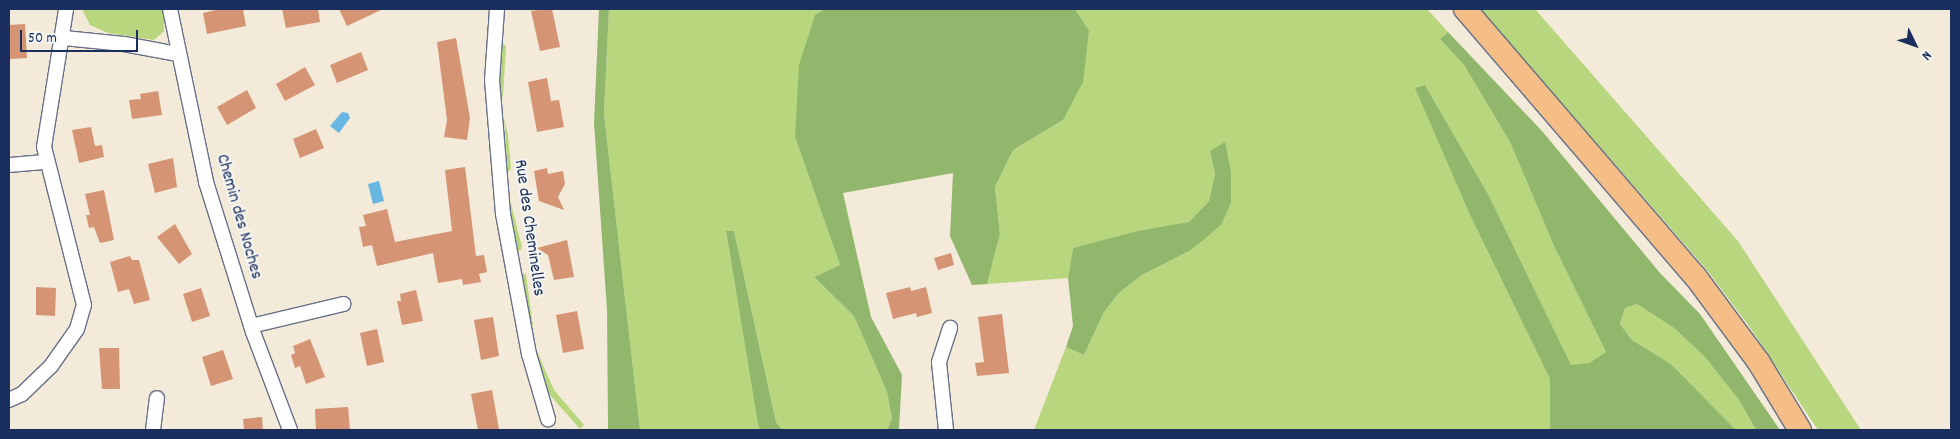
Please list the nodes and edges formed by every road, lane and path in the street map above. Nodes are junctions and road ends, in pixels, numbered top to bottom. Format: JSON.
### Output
{"nodes":[{"id":1,"x":66,"y":9,"type":"edge"},
{"id":2,"x":170,"y":9,"type":"edge"},
{"id":3,"x":497,"y":9,"type":"edge"},
{"id":4,"x":1465,"y":9,"type":"edge"},
{"id":5,"x":64,"y":38,"type":"junction"},
{"id":6,"x":178,"y":54,"type":"junction"},
{"id":7,"x":46,"y":162,"type":"junction"},
{"id":8,"x":9,"y":165,"type":"edge"},
{"id":9,"x":343,"y":304,"type":"dead end"},
{"id":10,"x":251,"y":326,"type":"junction"},
{"id":11,"x":950,"y":328,"type":"dead end"},
{"id":12,"x":157,"y":398,"type":"dead end"},
{"id":13,"x":9,"y":400,"type":"edge"},
{"id":14,"x":548,"y":419,"type":"dead end"},
{"id":15,"x":153,"y":430,"type":"edge"},
{"id":16,"x":290,"y":430,"type":"edge"},
{"id":17,"x":946,"y":430,"type":"edge"},
{"id":18,"x":1800,"y":430,"type":"edge"}],
"edges":[{"from":1,"to":5,"type":"street"},
{"from":2,"to":6,"type":"street","name":"Chemin des Noches"},
{"from":3,"to":14,"type":"street","name":"Rue des Cheminelles"},
{"from":4,"to":18,"type":"main road"},
{"from":5,"to":6,"type":"street"},
{"from":5,"to":7,"type":"street"},
{"from":6,"to":10,"type":"street","name":"Chemin des Noches"},
{"from":7,"to":8,"type":"street"},
{"from":7,"to":13,"type":"street"},
{"from":9,"to":10,"type":"street"},
{"from":10,"to":16,"type":"street","name":"Chemin des Noches"},
{"from":11,"to":17,"type":"street"},
{"from":12,"to":15,"type":"street"}]}
